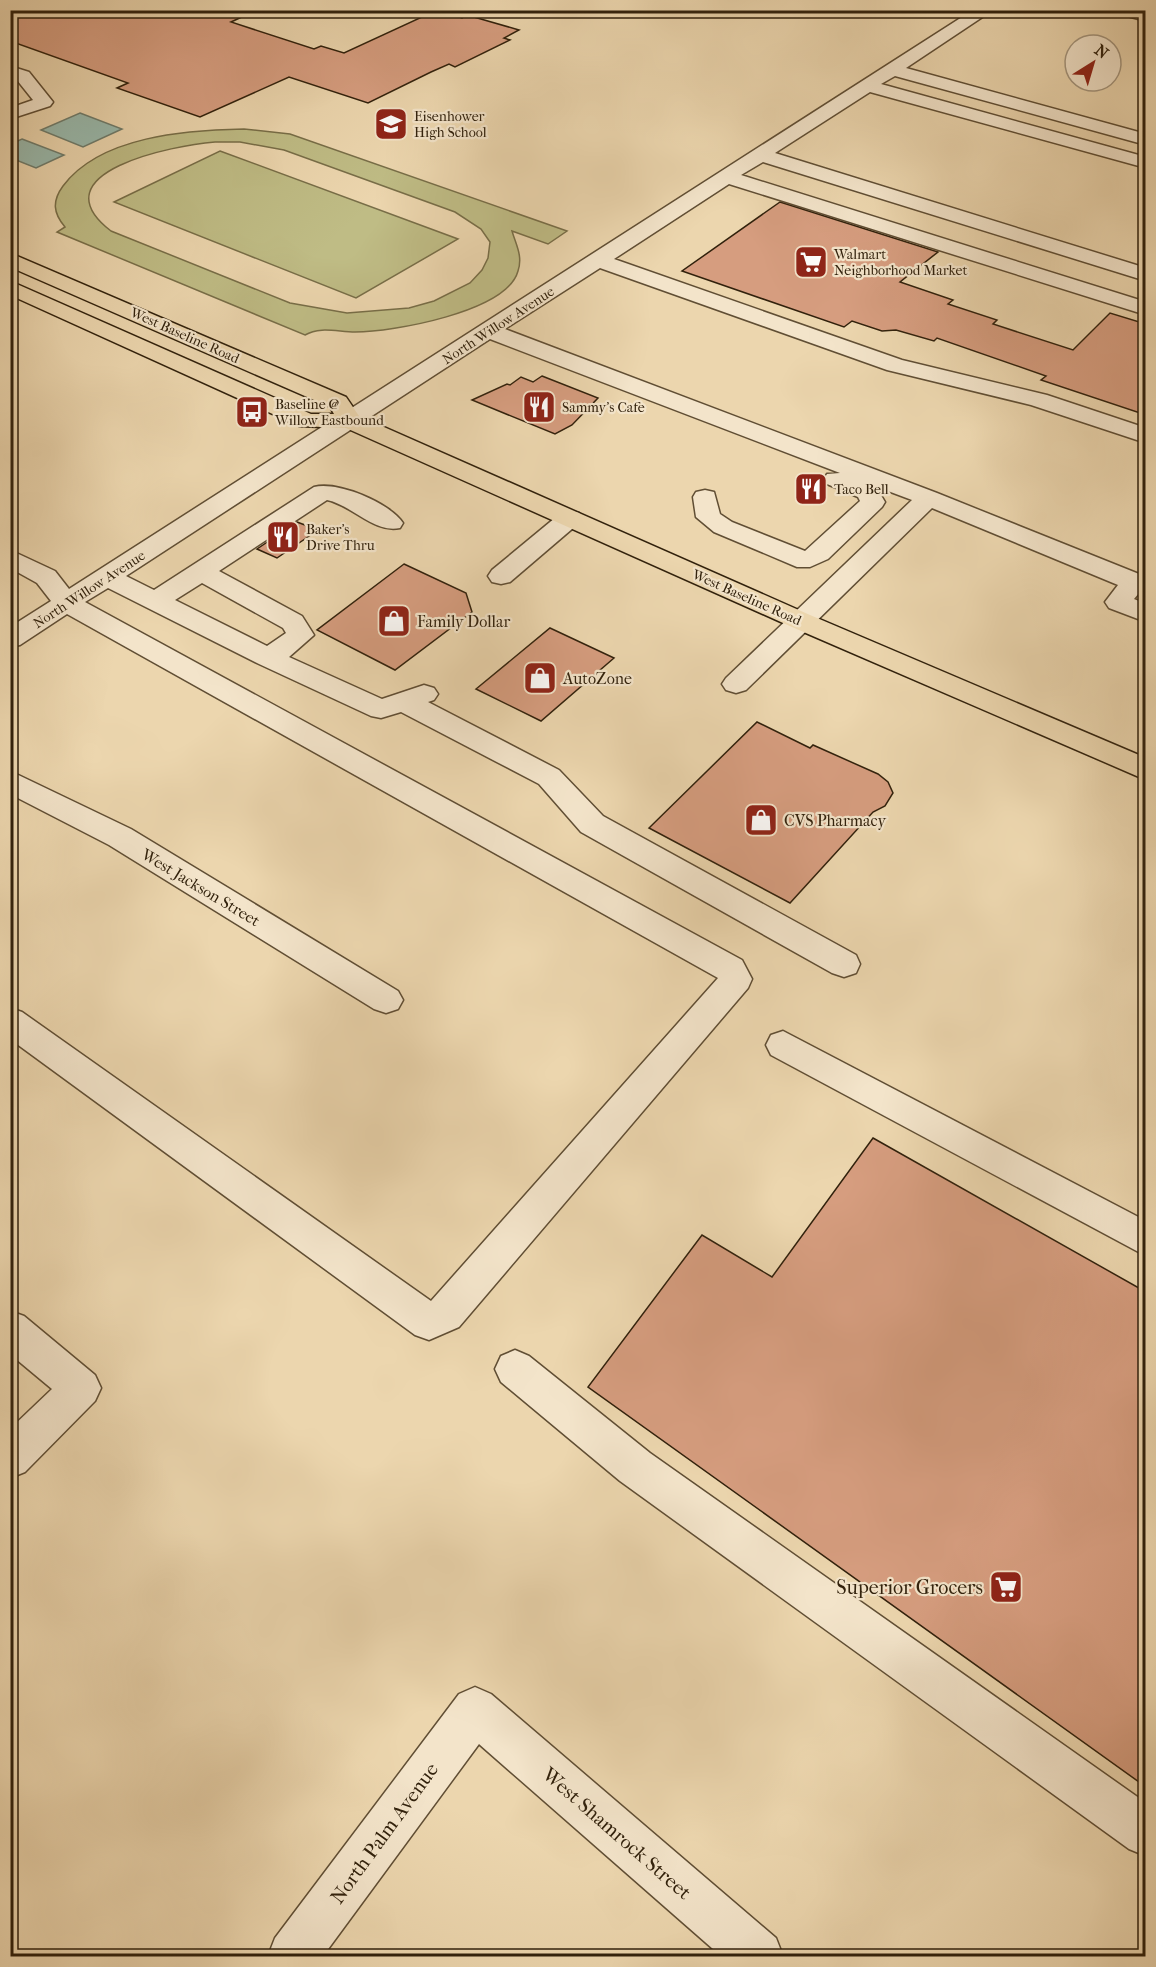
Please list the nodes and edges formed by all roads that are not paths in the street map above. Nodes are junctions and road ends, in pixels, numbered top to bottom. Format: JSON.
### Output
{"nodes":[{"id":1,"x":985,"y":10,"type":"edge"},
{"id":2,"x":1122,"y":10,"type":"edge"},
{"id":3,"x":1141,"y":10,"type":"edge"},
{"id":4,"x":1146,"y":12,"type":"edge"},
{"id":5,"x":1146,"y":16,"type":"edge"},
{"id":6,"x":893,"y":70,"type":"junction"},
{"id":7,"x":10,"y":71,"type":"edge"},
{"id":8,"x":868,"y":86,"type":"junction"},
{"id":9,"x":10,"y":114,"type":"edge"},
{"id":10,"x":1146,"y":140,"type":"edge"},
{"id":11,"x":761,"y":155,"type":"junction"},
{"id":12,"x":1146,"y":164,"type":"edge"},
{"id":13,"x":727,"y":177,"type":"junction"},
{"id":14,"x":10,"y":259,"type":"edge"},
{"id":15,"x":598,"y":260,"type":"junction"},
{"id":16,"x":1146,"y":275,"type":"edge"},
{"id":17,"x":10,"y":287,"type":"edge"},
{"id":18,"x":1146,"y":309,"type":"edge"},
{"id":19,"x":489,"y":331,"type":"junction"},
{"id":20,"x":350,"y":421,"type":"junction"},
{"id":21,"x":1146,"y":436,"type":"edge"},
{"id":22,"x":773,"y":455,"type":"dead end"},
{"id":23,"x":705,"y":497,"type":"dead end"},
{"id":24,"x":928,"y":498,"type":"junction"},
{"id":25,"x":570,"y":518,"type":"junction"},
{"id":26,"x":391,"y":523,"type":"dead end"},
{"id":27,"x":10,"y":558,"type":"edge"},
{"id":28,"x":201,"y":572,"type":"junction"},
{"id":29,"x":501,"y":576,"type":"dead end"},
{"id":30,"x":107,"y":577,"type":"junction"},
{"id":31,"x":1140,"y":585,"type":"edge"},
{"id":32,"x":156,"y":601,"type":"junction"},
{"id":33,"x":67,"y":603,"type":"junction"},
{"id":34,"x":10,"y":608,"type":"edge"},
{"id":35,"x":1146,"y":614,"type":"edge"},
{"id":36,"x":801,"y":621,"type":"junction"},
{"id":37,"x":36,"y":623,"type":"junction"},
{"id":38,"x":10,"y":639,"type":"edge"},
{"id":39,"x":269,"y":658,"type":"junction"},
{"id":40,"x":736,"y":684,"type":"dead end"},
{"id":41,"x":1146,"y":770,"type":"edge"},
{"id":42,"x":10,"y":782,"type":"edge"},
{"id":43,"x":844,"y":964,"type":"dead end"},
{"id":44,"x":386,"y":1000,"type":"dead end"},
{"id":45,"x":10,"y":1021,"type":"edge"},
{"id":46,"x":783,"y":1045,"type":"dead end"},
{"id":47,"x":1146,"y":1240,"type":"edge"},
{"id":48,"x":10,"y":1329,"type":"edge"},
{"id":49,"x":515,"y":1369,"type":"dead end"},
{"id":50,"x":10,"y":1458,"type":"edge"},
{"id":51,"x":475,"y":1710,"type":"joint"},
{"id":52,"x":1146,"y":1832,"type":"edge"},
{"id":53,"x":293,"y":1956,"type":"edge"},
{"id":54,"x":758,"y":1956,"type":"edge"}],
"edges":[{"from":1,"to":6,"type":"street","name":"North Willow Avenue"},
{"from":2,"to":5,"type":"street"},
{"from":3,"to":4,"type":"street"},
{"from":6,"to":8,"type":"street","name":"North Willow Avenue"},
{"from":6,"to":10,"type":"street"},
{"from":7,"to":9,"type":"street"},
{"from":8,"to":11,"type":"street","name":"North Willow Avenue"},
{"from":8,"to":12,"type":"street"},
{"from":11,"to":13,"type":"street","name":"North Willow Avenue"},
{"from":11,"to":16,"type":"street"},
{"from":13,"to":15,"type":"street","name":"North Willow Avenue"},
{"from":13,"to":18,"type":"street"},
{"from":14,"to":20,"type":"main road","name":"West Baseline Road"},
{"from":15,"to":19,"type":"street","name":"North Willow Avenue"},
{"from":15,"to":21,"type":"street"},
{"from":17,"to":20,"type":"main road","name":"West Baseline Road"},
{"from":19,"to":20,"type":"street","name":"North Willow Avenue"},
{"from":19,"to":24,"type":"street"},
{"from":20,"to":25,"type":"main road","name":"West Baseline Road"},
{"from":20,"to":30,"type":"street","name":"North Willow Avenue"},
{"from":22,"to":23,"type":"street"},
{"from":24,"to":31,"type":"street"},
{"from":24,"to":36,"type":"street"},
{"from":25,"to":29,"type":"street"},
{"from":25,"to":36,"type":"main road","name":"West Baseline Road"},
{"from":26,"to":28,"type":"street"},
{"from":27,"to":33,"type":"street"},
{"from":28,"to":32,"type":"street"},
{"from":28,"to":39,"type":"street"},
{"from":30,"to":32,"type":"street"},
{"from":30,"to":33,"type":"street","name":"North Willow Avenue"},
{"from":31,"to":35,"type":"street"},
{"from":32,"to":39,"type":"street"},
{"from":33,"to":37,"type":"street","name":"North Willow Avenue"},
{"from":33,"to":45,"type":"street"},
{"from":34,"to":37,"type":"street"},
{"from":36,"to":40,"type":"street"},
{"from":36,"to":41,"type":"main road","name":"West Baseline Road"},
{"from":37,"to":38,"type":"street","name":"North Willow Avenue"},
{"from":39,"to":43,"type":"street"},
{"from":42,"to":44,"type":"street","name":"West Jackson Street"},
{"from":46,"to":47,"type":"street"},
{"from":48,"to":50,"type":"street"},
{"from":49,"to":52,"type":"street"},
{"from":51,"to":53,"type":"street","name":"North Palm Avenue"},
{"from":51,"to":54,"type":"street","name":"West Shamrock Street"}]}
